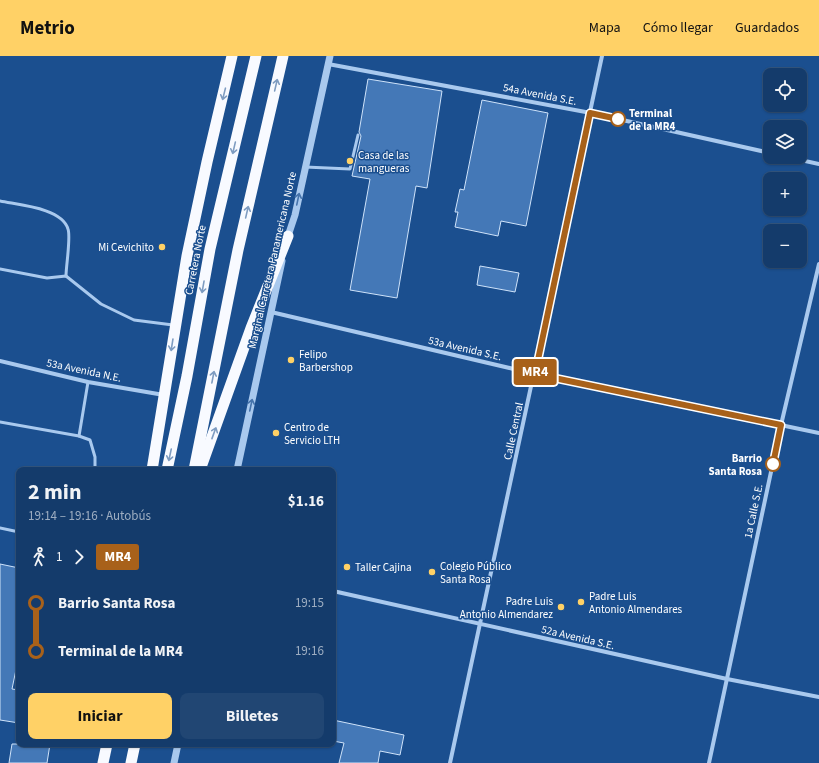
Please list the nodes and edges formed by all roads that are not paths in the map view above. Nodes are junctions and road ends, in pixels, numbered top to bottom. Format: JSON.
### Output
{"nodes":[{"id":1,"x":232,"y":56,"type":"edge"},
{"id":2,"x":256,"y":56,"type":"edge"},
{"id":3,"x":283,"y":56,"type":"edge"},
{"id":4,"x":330,"y":56,"type":"edge"},
{"id":5,"x":602,"y":56,"type":"edge"},
{"id":6,"x":328,"y":64,"type":"junction"},
{"id":7,"x":590,"y":113,"type":"junction"},
{"id":8,"x":358,"y":135,"type":"dead end"},
{"id":9,"x":763,"y":151,"type":"edge"},
{"id":10,"x":807,"y":161,"type":"edge"},
{"id":11,"x":819,"y":164,"type":"edge"},
{"id":12,"x":305,"y":167,"type":"junction"},
{"id":13,"x":0,"y":201,"type":"edge"},
{"id":14,"x":288,"y":236,"type":"junction"},
{"id":15,"x":819,"y":264,"type":"edge"},
{"id":16,"x":0,"y":269,"type":"edge"},
{"id":17,"x":66,"y":276,"type":"junction"},
{"id":18,"x":271,"y":312,"type":"junction"},
{"id":19,"x":176,"y":325,"type":"junction"},
{"id":20,"x":0,"y":361,"type":"edge"},
{"id":21,"x":535,"y":374,"type":"junction"},
{"id":22,"x":88,"y":382,"type":"junction"},
{"id":23,"x":164,"y":395,"type":"junction"},
{"id":24,"x":0,"y":422,"type":"edge"},
{"id":25,"x":781,"y":425,"type":"junction"},
{"id":26,"x":819,"y":433,"type":"edge"},
{"id":27,"x":79,"y":436,"type":"junction"},
{"id":28,"x":95,"y":467,"type":"edge"},
{"id":29,"x":152,"y":467,"type":"edge"},
{"id":30,"x":168,"y":467,"type":"edge"},
{"id":31,"x":195,"y":467,"type":"edge"},
{"id":32,"x":201,"y":467,"type":"edge"},
{"id":33,"x":238,"y":467,"type":"edge"},
{"id":34,"x":0,"y":528,"type":"edge"},
{"id":35,"x":16,"y":531,"type":"edge"},
{"id":36,"x":336,"y":592,"type":"edge"},
{"id":37,"x":480,"y":624,"type":"junction"},
{"id":38,"x":727,"y":679,"type":"junction"},
{"id":39,"x":819,"y":697,"type":"edge"},
{"id":40,"x":106,"y":747,"type":"edge"},
{"id":41,"x":135,"y":747,"type":"edge"},
{"id":42,"x":177,"y":747,"type":"edge"},
{"id":43,"x":103,"y":763,"type":"edge"},
{"id":44,"x":131,"y":763,"type":"edge"},
{"id":45,"x":174,"y":763,"type":"edge"},
{"id":46,"x":450,"y":763,"type":"edge"},
{"id":47,"x":708,"y":763,"type":"edge"}],
"edges":[{"from":1,"to":19,"type":"highway","one_way":true},
{"from":2,"to":30,"type":"highway","name":"Carretera Norte","one_way":true},
{"from":31,"to":3,"type":"highway","one_way":true},
{"from":4,"to":6,"type":"street","name":"Marginal Carretera Panamericana Norte"},
{"from":5,"to":7,"type":"street","name":"Calle Central"},
{"from":6,"to":7,"type":"street","name":"54a Avenida S.E."},
{"from":6,"to":12,"type":"street","name":"Marginal Carretera Panamericana Norte"},
{"from":7,"to":9,"type":"street","name":"54a Avenida S.E."},
{"from":7,"to":21,"type":"street","name":"Calle Central"},
{"from":8,"to":12,"type":"lane"},
{"from":10,"to":11,"type":"street"},
{"from":14,"to":12,"type":"street","name":"Marginal Carretera Panamericana Norte","one_way":true},
{"from":13,"to":17,"type":"lane"},
{"from":14,"to":18,"type":"street","name":"Marginal Carretera Panamericana Norte"},
{"from":32,"to":14,"type":"highway","one_way":true},
{"from":15,"to":25,"type":"street","name":"1a Calle S.E."},
{"from":16,"to":17,"type":"lane"},
{"from":17,"to":19,"type":"lane"},
{"from":18,"to":21,"type":"street","name":"53a Avenida S.E."},
{"from":33,"to":18,"type":"street","name":"Marginal Carretera Panamericana Norte","one_way":true},
{"from":19,"to":23,"type":"highway","one_way":true},
{"from":20,"to":22,"type":"street","name":"53a Avenida N.E."},
{"from":21,"to":25,"type":"street","name":"53a Avenida S.E."},
{"from":21,"to":37,"type":"street","name":"Calle Central"},
{"from":22,"to":23,"type":"street","name":"53a Avenida N.E."},
{"from":22,"to":27,"type":"lane"},
{"from":23,"to":29,"type":"highway"},
{"from":24,"to":27,"type":"lane"},
{"from":25,"to":26,"type":"street","name":"53a Avenida S.E."},
{"from":25,"to":38,"type":"street","name":"1a Calle S.E."},
{"from":27,"to":28,"type":"lane"},
{"from":34,"to":35,"type":"lane"},
{"from":36,"to":37,"type":"street","name":"52a Avenida S.E."},
{"from":37,"to":38,"type":"street","name":"52a Avenida S.E."},
{"from":37,"to":46,"type":"street","name":"Calle Central"},
{"from":38,"to":39,"type":"street","name":"52a Avenida S.E."},
{"from":38,"to":47,"type":"street","name":"1a Calle S.E."},
{"from":40,"to":43,"type":"highway"},
{"from":41,"to":44,"type":"highway"},
{"from":42,"to":45,"type":"street"}]}
